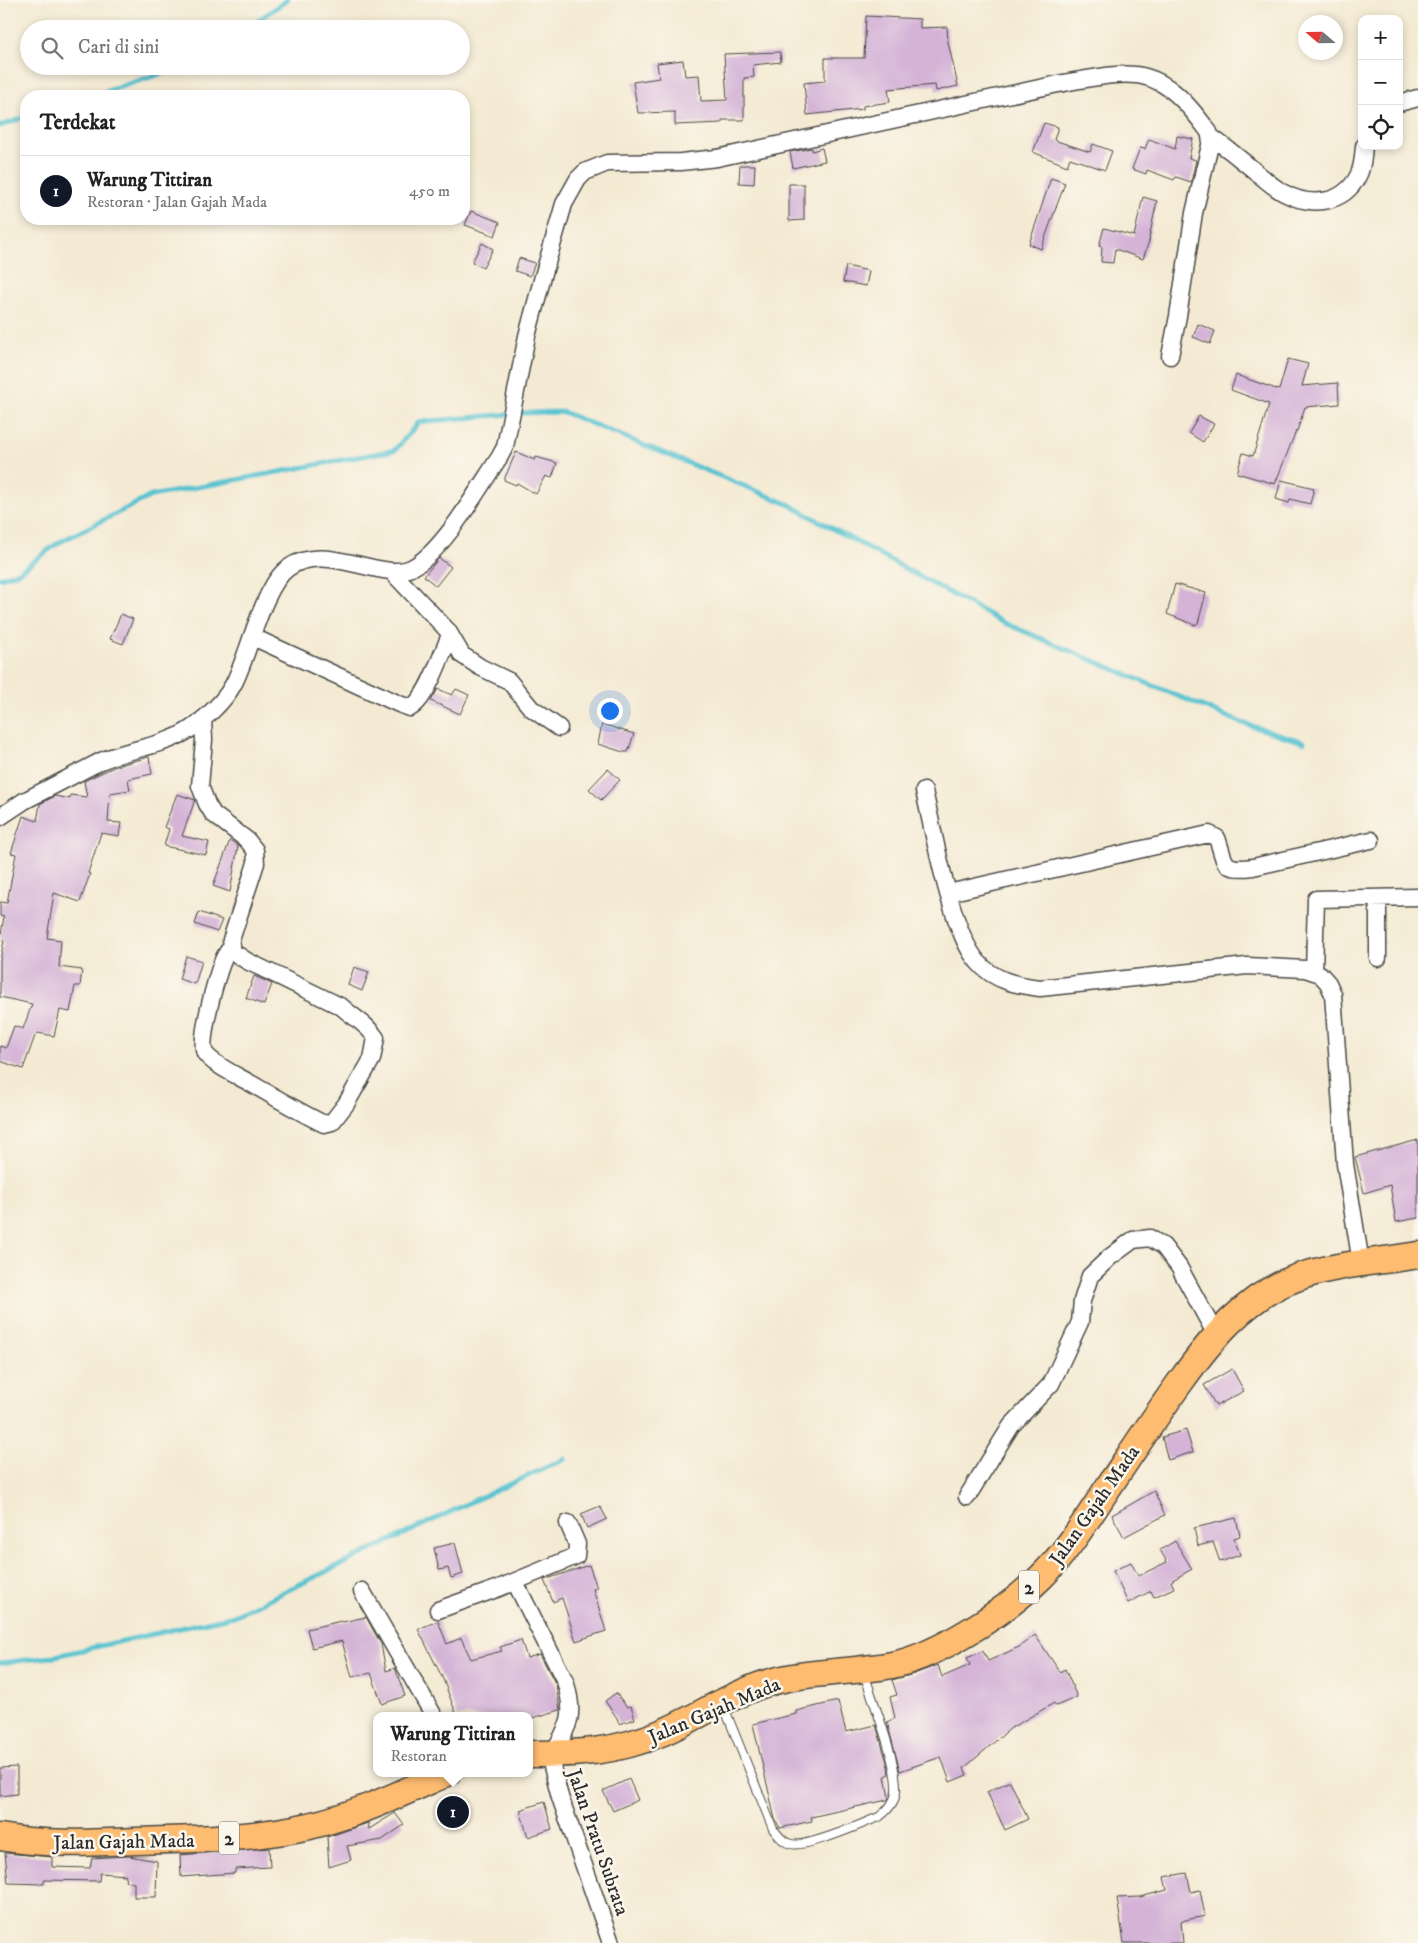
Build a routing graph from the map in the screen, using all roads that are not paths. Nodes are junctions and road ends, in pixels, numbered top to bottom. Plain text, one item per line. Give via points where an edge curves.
1 (1418, 98) edge
2 (1403, 102) edge
3 (1210, 136) junction
4 (1363, 150) edge
5 (1170, 356) dead end
6 (392, 572) junction
7 (450, 635) junction
8 (253, 637) junction
9 (203, 719) junction
10 (559, 728) dead end
11 (924, 791) dead end
12 (0, 817) edge
13 (1370, 840) dead end
14 (948, 893) junction
15 (1418, 897) edge
16 (1378, 898) junction
17 (231, 947) junction
18 (1378, 958) dead end
19 (1314, 972) junction
20 (1418, 1255) edge
21 (1362, 1263) junction
22 (1216, 1335) junction
23 (967, 1496) dead end
24 (568, 1523) dead end
25 (515, 1582) junction
26 (362, 1590) dead end
27 (438, 1610) dead end
28 (862, 1668) junction
29 (722, 1702) junction
30 (432, 1712) edge
31 (544, 1755) edge
32 (438, 1777) edge
33 (0, 1837) edge
34 (611, 1943) edge

1 - 2 street
3 - 4 street via 1274,186 1309,201 1333,200 1352,186
3 - 5 street
3 - 6 street via 1189,107 1162,82 1120,74 992,97 717,158 607,163 594,167 578,179 564,204 533,312 508,438 500,458 437,548 414,567 404,572
6 - 7 street
6 - 8 street via 329,559 293,564 277,579 268,595
7 - 8 street via 423,695 410,708
7 - 10 street via 462,655 512,683 531,708
8 - 9 street via 233,686
9 - 12 street via 163,743 101,761
9 - 17 street via 200,786 206,804 255,850 256,863
11 - 14 street
13 - 14 street via 1238,868 1222,859 1217,838 1209,834
14 - 19 street via 965,944 991,974 1013,984 1040,988 1246,966
15 - 16 street
16 - 18 street
16 - 19 street via 1316,899
17 - 17 street via 243,959 342,1007 369,1027 376,1038 372,1059 332,1122 324,1124 286,1105 219,1065 205,1053 204,1034 213,993 222,962
19 - 21 street via 1328,982 1333,994 1345,1164
20 - 21 highway, Jalan Gajah Mada / 2
21 - 22 highway, Jalan Gajah Mada / 2 via 1296,1278 1245,1308
22 - 23 street via 1179,1267 1163,1246 1150,1238 1133,1240 1090,1276 1082,1301 1080,1322 1052,1384 1012,1426
22 - 28 highway, Jalan Gajah Mada / 2 via 1153,1420 1063,1552 1040,1578 982,1623 929,1653 890,1666
24 - 25 street via 577,1544 576,1556
25 - 27 street
25 - 31 street via 570,1695 572,1707 567,1729
26 - 30 street
28 - 29 highway, Jalan Gajah Mada / 2 via 770,1682
28 - 29 lane via 894,1770 894,1799 879,1817 805,1844 790,1843 773,1829
29 - 31 highway, Jalan Gajah Mada / 2 via 664,1732 628,1746
31 - 34 street, Jalan Pratu Subrata
32 - 33 highway, Jalan Gajah Mada / 2 via 349,1814 267,1834 207,1840 92,1843

